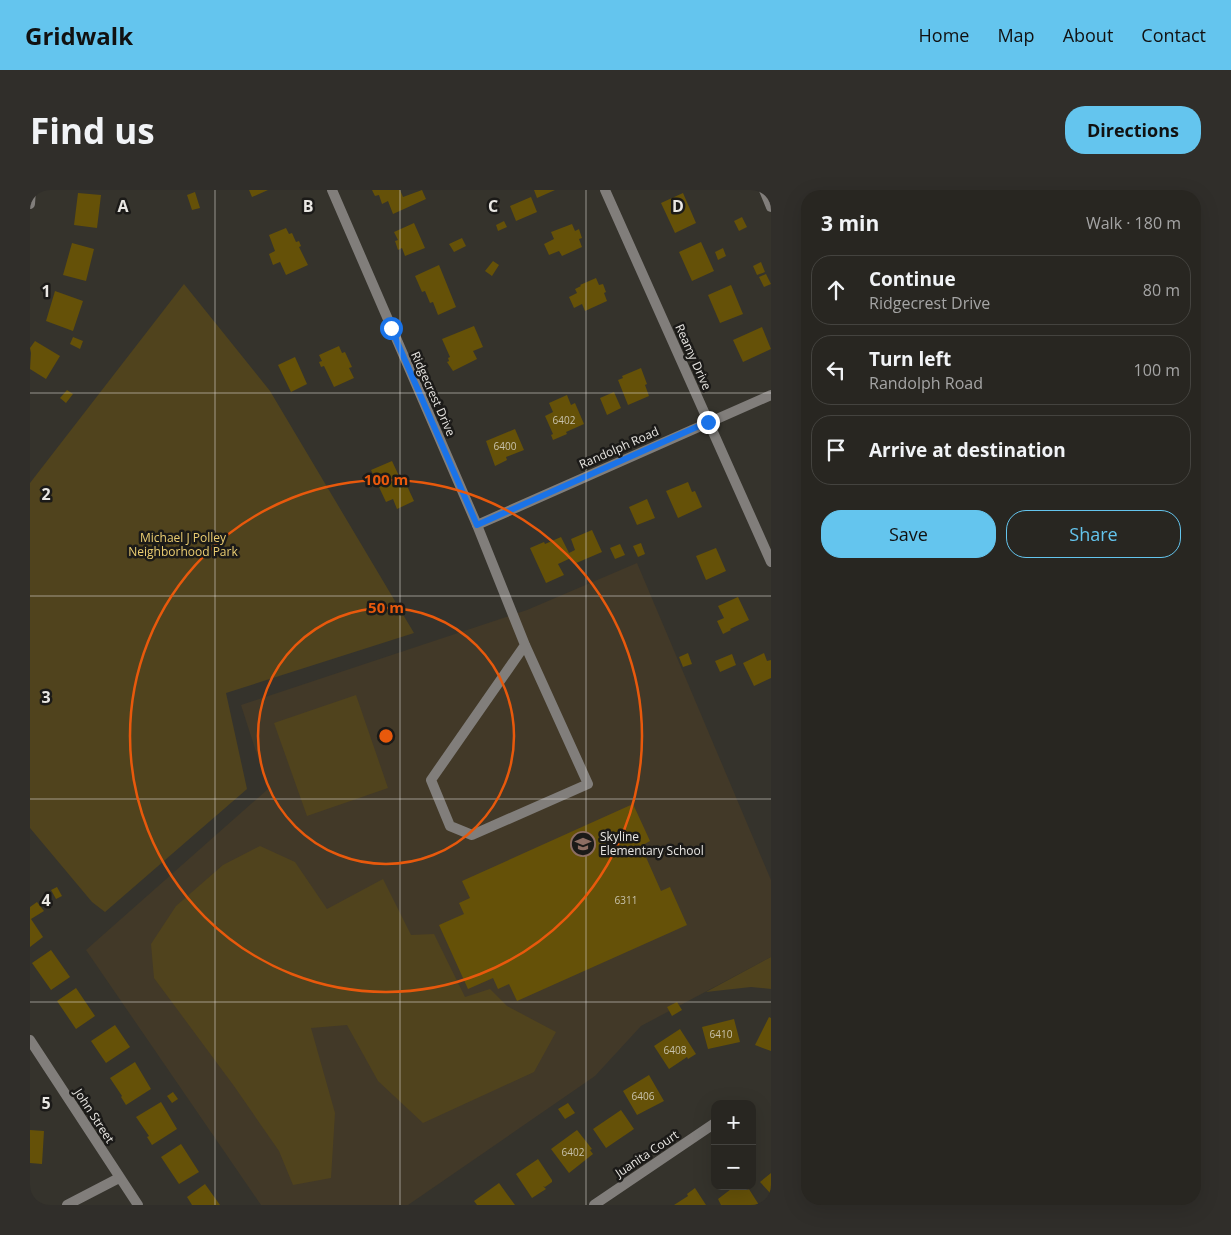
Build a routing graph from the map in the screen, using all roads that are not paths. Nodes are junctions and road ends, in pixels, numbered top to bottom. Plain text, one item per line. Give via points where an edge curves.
1 (32, 190) edge
2 (332, 190) edge
3 (605, 190) edge
4 (764, 190) edge
5 (30, 204) edge
6 (771, 207) edge
7 (771, 395) edge
8 (708, 422) junction
9 (477, 525) junction
10 (771, 562) edge
11 (525, 645) junction
12 (30, 1040) edge
13 (711, 1126) edge
14 (119, 1178) junction
15 (67, 1205) edge
16 (138, 1205) edge
17 (594, 1205) edge

1 - 5 street
2 - 9 street, Ridgecrest Drive
3 - 8 street, Reamy Drive
4 - 6 street
7 - 8 street, Randolph Road
8 - 9 street, Randolph Road
8 - 10 street, Reamy Drive
9 - 11 street, Ridgecrest Drive
11 - 11 street, Ridgecrest Drive via 588,784 472,835 450,826 431,780
12 - 14 street, John Street
13 - 17 street, Juanita Court
14 - 15 street
14 - 16 street, John Street

